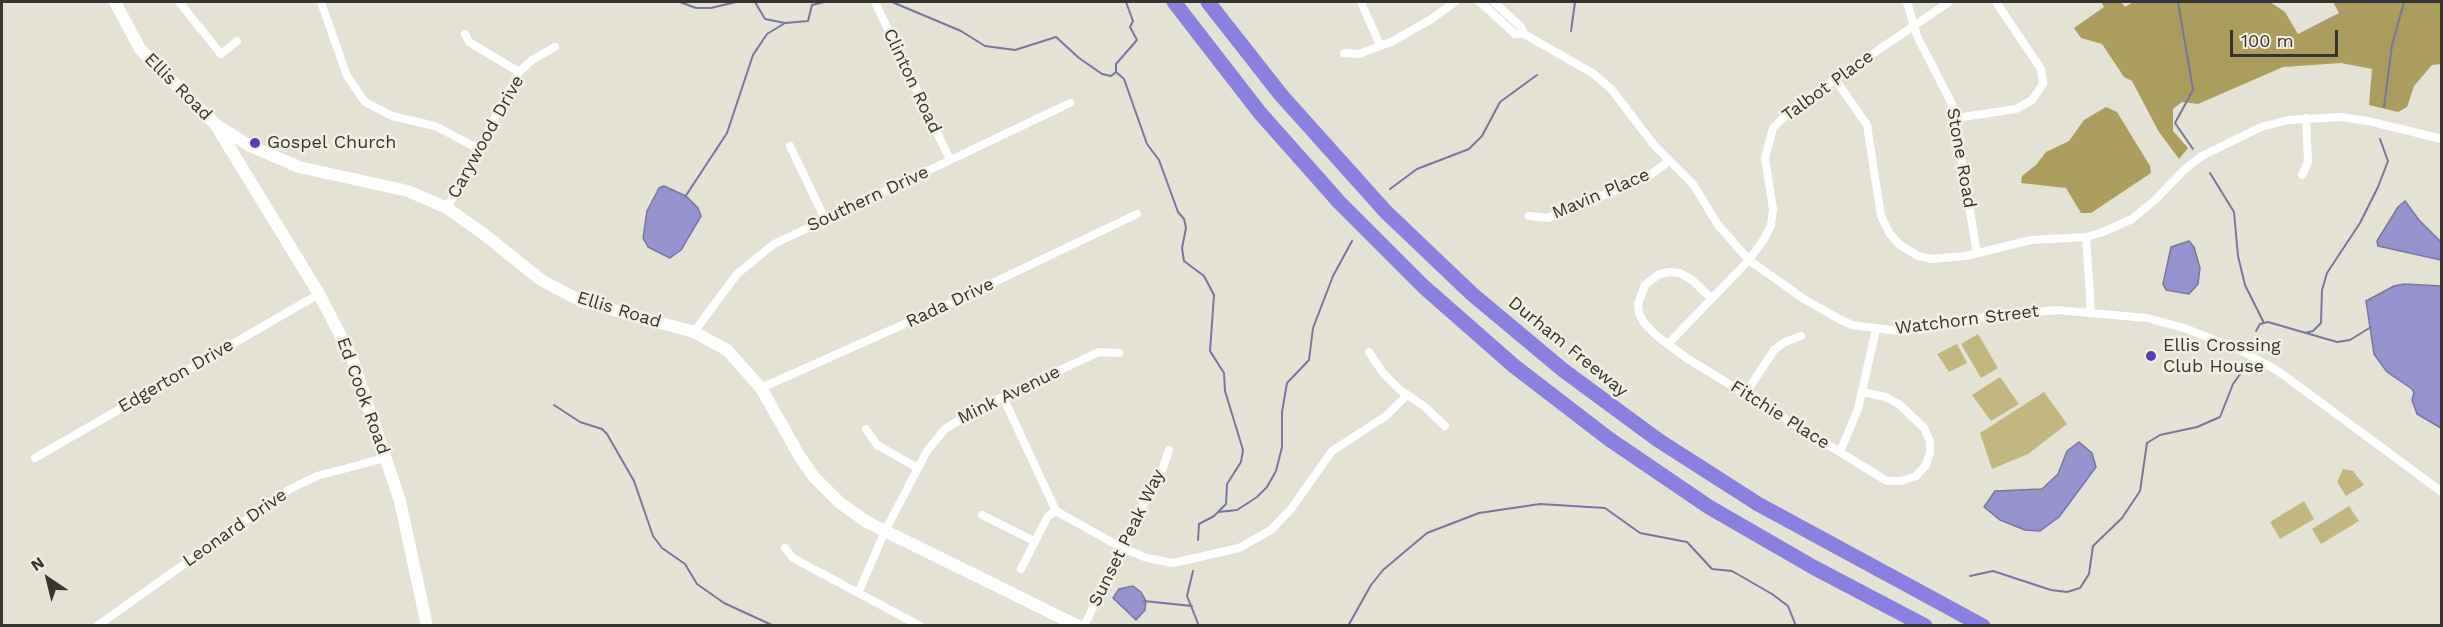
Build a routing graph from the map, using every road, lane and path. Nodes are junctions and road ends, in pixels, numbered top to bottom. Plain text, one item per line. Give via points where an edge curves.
1 (115, 2) edge
2 (179, 2) edge
3 (321, 2) edge
4 (875, 2) edge
5 (1174, 2) edge
6 (1208, 2) edge
7 (1361, 2) edge
8 (1455, 2) edge
9 (1480, 2) edge
10 (1494, 2) edge
11 (1907, 2) edge
12 (1949, 2) edge
13 (1996, 2) edge
14 (1913, 25) junction
15 (465, 34) dead end
16 (1524, 34) junction
17 (237, 40) dead end
18 (1380, 45) junction
19 (555, 47) dead end
20 (1344, 53) dead end
21 (519, 72) junction
22 (1835, 80) junction
23 (1070, 103) dead end
24 (1956, 118) junction
25 (2306, 118) junction
26 (215, 124) junction
27 (2442, 140) edge
28 (790, 146) dead end
29 (479, 149) junction
30 (950, 160) junction
31 (1670, 161) junction
32 (2302, 175) dead end
33 (447, 208) junction
34 (1137, 214) dead end
35 (1529, 216) dead end
36 (825, 219) junction
37 (2086, 237) junction
38 (1977, 253) junction
39 (1749, 260) junction
40 (319, 294) junction
41 (1711, 298) junction
42 (2091, 312) junction
43 (1876, 329) junction
44 (694, 332) junction
45 (1801, 336) dead end
46 (1668, 345) junction
47 (1369, 352) dead end
48 (1119, 353) dead end
49 (761, 388) junction
50 (1862, 392) junction
51 (1746, 393) junction
52 (1406, 396) junction
53 (1003, 397) junction
54 (1445, 426) dead end
55 (866, 429) dead end
56 (1169, 450) dead end
57 (1840, 452) junction
58 (34, 458) dead end
59 (385, 458) junction
60 (918, 468) junction
61 (2442, 492) edge
62 (1056, 511) junction
63 (982, 515) dead end
64 (885, 531) junction
65 (1034, 541) junction
66 (785, 548) dead end
67 (1122, 548) junction
68 (1021, 569) dead end
69 (859, 591) junction
70 (97, 626) edge
71 (427, 626) edge
72 (920, 626) edge
73 (1078, 626) edge
74 (1084, 626) edge
75 (1925, 626) edge
76 (1983, 626) edge

1 - 26 main road, Ellis Road via 140,50
2 - 17 street via 222,54
3 - 29 street via 347,76 365,102 392,116 435,126
4 - 30 street, Clinton Road
5 - 75 highway via 1234,82 1312,173 1424,287 1514,366 1609,439 1709,507
6 - 76 highway, Durham Freeway via 1281,95 1386,212 1472,294 1563,370 1658,440 1758,504
7 - 18 street
8 - 18 street via 1405,35
9 - 16 street, Watchorn Street via 1515,34
10 - 16 street, Watchorn Street
11 - 14 street, Stone Road
12 - 14 street, Talbot Place
13 - 24 street via 2036,60 2043,84 2032,100 2016,109
14 - 22 street, Talbot Place
14 - 24 street, Stone Road via 1947,90
15 - 21 street via 469,42
16 - 31 street, Watchorn Street via 1594,74 1612,90
18 - 20 street via 1359,54
19 - 21 street, Carywood Drive
21 - 29 street, Carywood Drive
22 - 38 street via 1867,125 1881,216 1890,234 1918,256 1932,259
22 - 39 street, Talbot Place via 1793,108 1773,128 1765,158 1772,197 1771,225
23 - 30 street, Southern Drive
24 - 38 street, Stone Road
25 - 27 street via 2368,121
25 - 32 street via 2308,162
25 - 37 street via 2261,127 2230,141 2186,168 2132,219
26 - 33 main road, Ellis Road via 250,146 299,167 408,191
26 - 40 main road, Ed Cook Road
28 - 36 street
29 - 33 street, Carywood Drive
30 - 36 street, Southern Drive
31 - 35 street, Mavin Place via 1646,178 1548,218
31 - 39 street, Watchorn Street via 1693,184 1718,225
33 - 44 main road, Ellis Road via 541,280 581,302
34 - 49 street, Rada Drive
36 - 44 street, Southern Drive via 774,244 745,266
37 - 38 street via 2031,240
37 - 42 street
39 - 41 street, Talbot Place
39 - 43 street, Watchorn Street via 1839,319
40 - 58 street, Edgerton Drive
40 - 59 main road, Ed Cook Road via 352,358
41 - 46 street, Talbot Place
41 - 46 street, Fitchie Place via 1680,273 1659,274 1645,285 1639,313 1644,323
42 - 43 street, Watchorn Street via 2026,311 1925,329
42 - 61 street, Watchorn Street via 2147,318 2240,350 2278,371
43 - 50 street
44 - 49 main road, Ellis Road via 727,350
45 - 51 street via 1774,350
46 - 51 street, Fitchie Place
47 - 52 street
48 - 53 street, Mink Avenue via 1099,352
49 - 64 main road, Ellis Road via 814,477 840,503
50 - 57 street
50 - 57 street, Fitchie Place via 1886,397 1900,405 1924,428 1930,441 1926,465 1916,476 1887,481
51 - 57 street, Fitchie Place
52 - 54 street via 1418,401
52 - 67 street via 1386,417 1332,451 1281,521 1257,540 1173,563
53 - 60 street, Mink Avenue via 945,429
53 - 62 street
55 - 60 street via 877,445
56 - 67 street, Sunset Peak Way
59 - 70 street, Leonard Drive via 317,476 290,489
59 - 71 main road, Ed Cook Road via 408,531
60 - 64 street, Mink Avenue
62 - 65 street via 1048,516
62 - 67 street
63 - 65 street
64 - 69 street, Mink Avenue
64 - 73 main road, Ellis Road
65 - 68 street
66 - 69 street via 793,558
67 - 74 street, Sunset Peak Way
69 - 72 street

